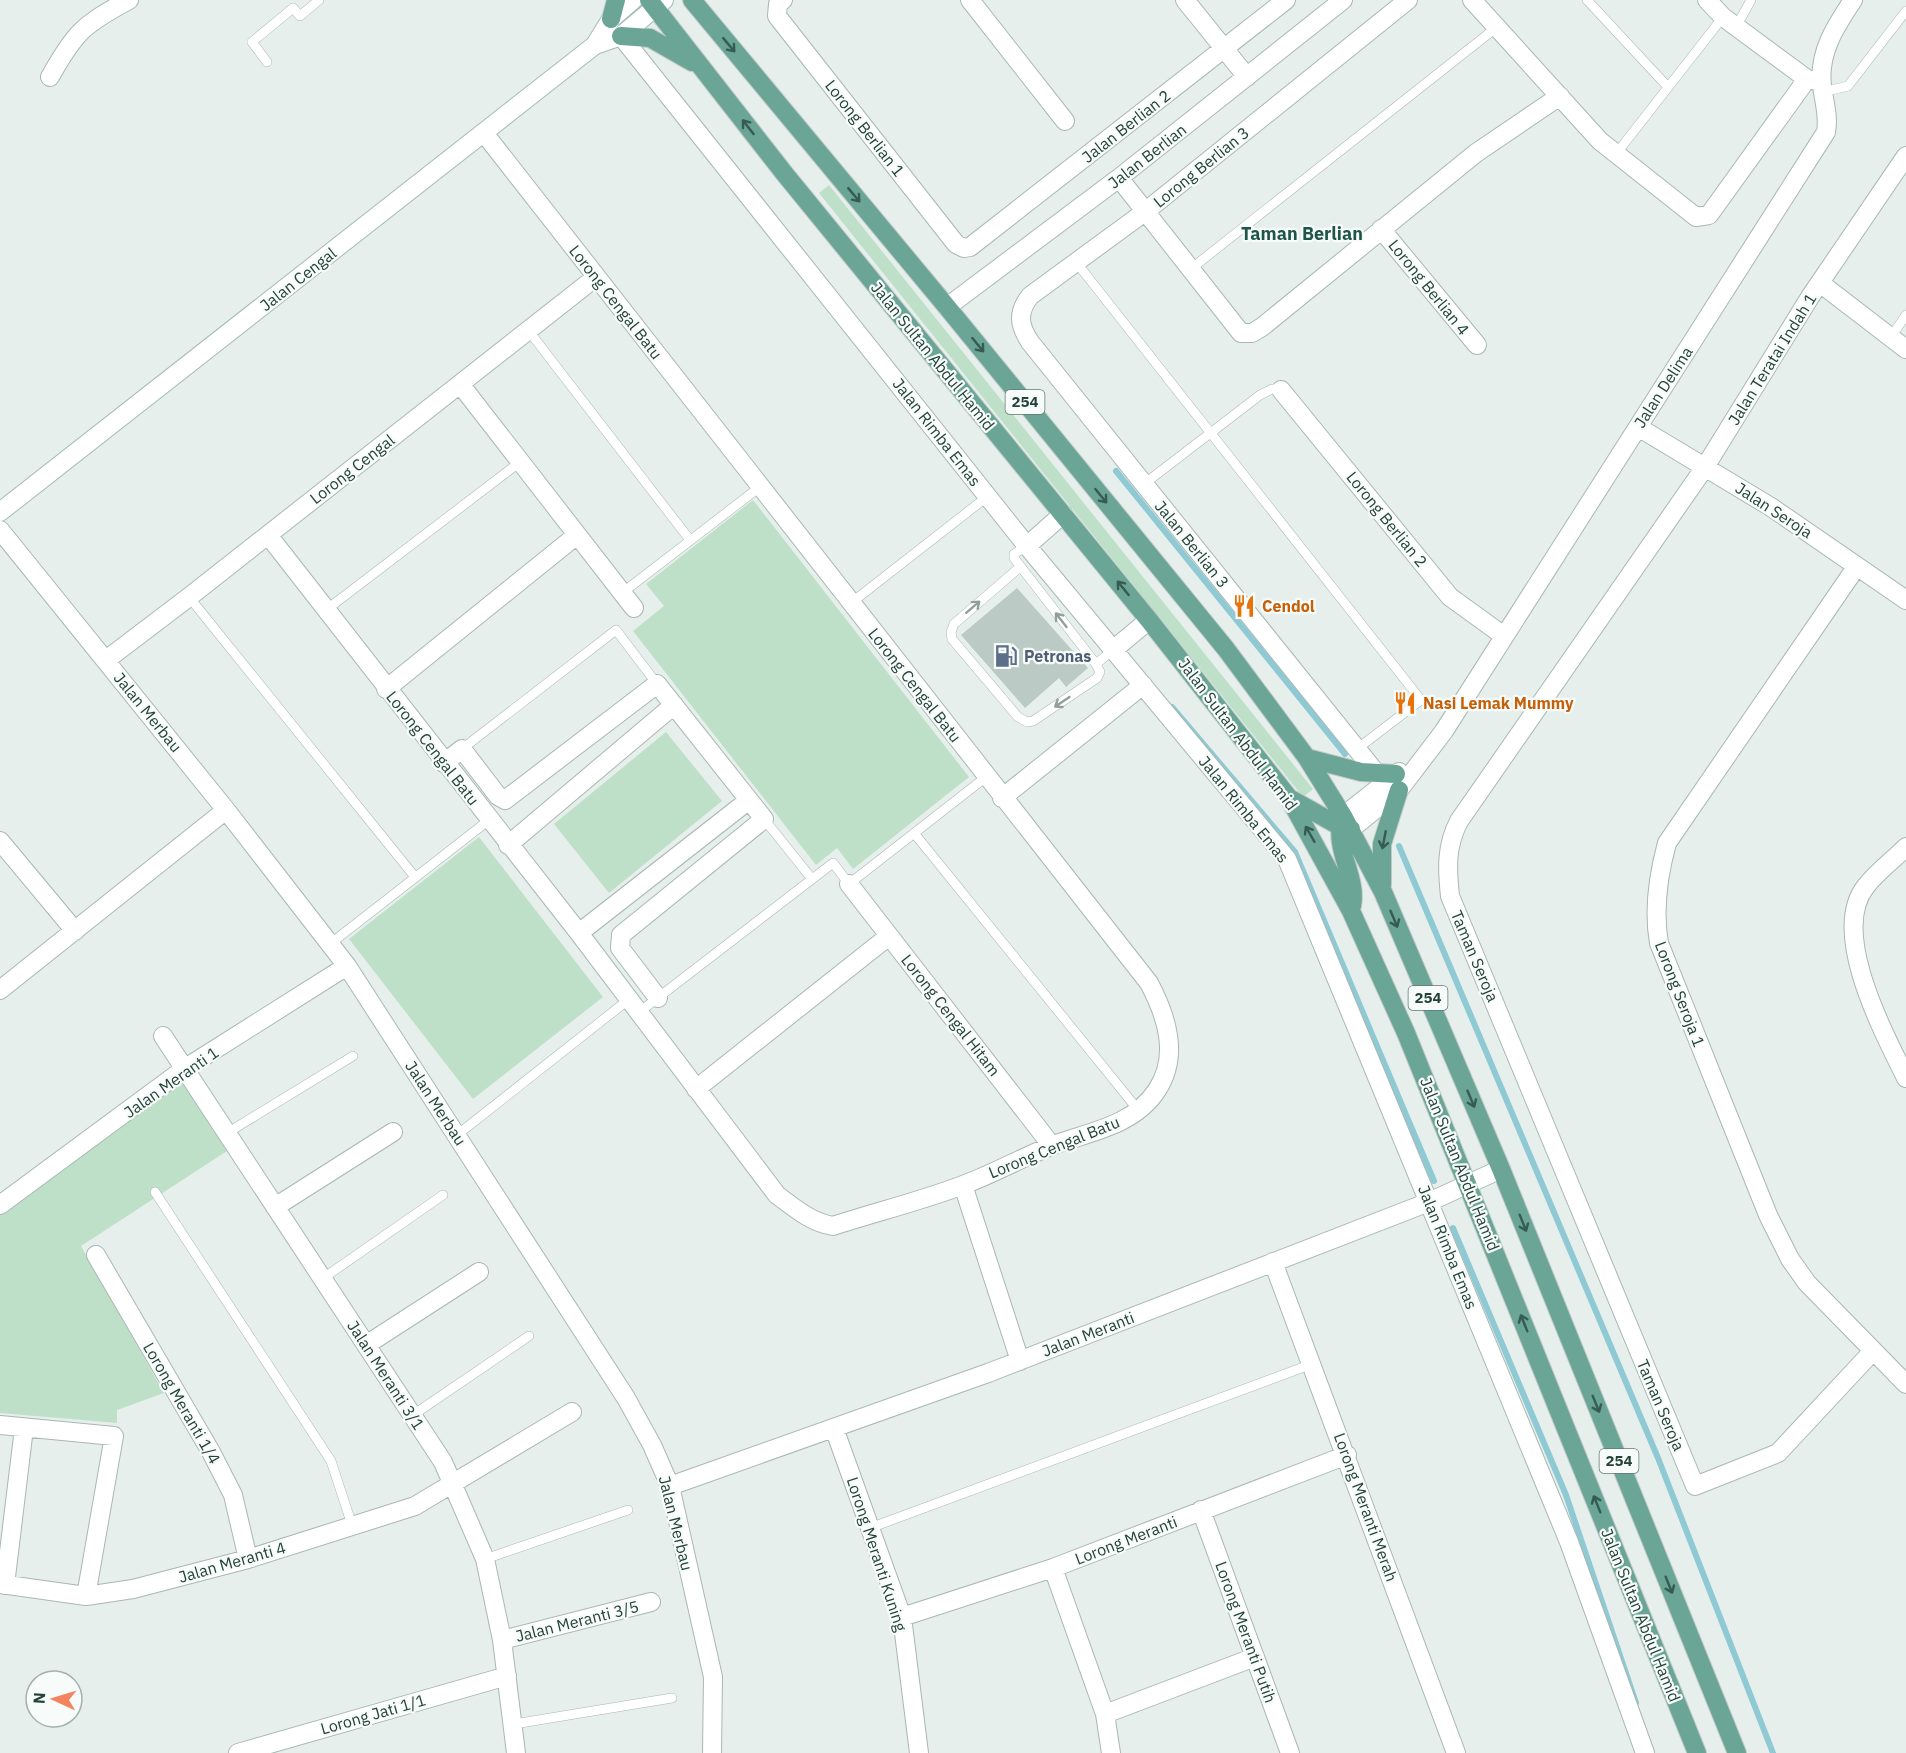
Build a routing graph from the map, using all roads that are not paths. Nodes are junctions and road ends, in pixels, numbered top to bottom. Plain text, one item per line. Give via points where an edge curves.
1 (129, 0) edge
2 (319, 0) edge
3 (616, 0) edge
4 (633, 0) edge
5 (692, 0) edge
6 (970, 0) edge
7 (1185, 0) edge
8 (1286, 0) edge
9 (1343, 0) edge
10 (1408, 0) edge
11 (1472, 0) edge
12 (1587, 0) edge
13 (1707, 0) edge
14 (1751, 0) edge
15 (1853, 0) edge
16 (656, 2) edge
17 (780, 2) edge
18 (1906, 11) edge
19 (611, 19) junction
20 (1729, 22) junction
21 (1497, 27) junction
22 (621, 36) junction
23 (595, 45) junction
24 (1225, 49) junction
25 (267, 62) dead end
26 (701, 67) junction
27 (50, 77) dead end
28 (1247, 77) junction
29 (1817, 84) junction
30 (1668, 87) junction
31 (1560, 96) junction
32 (1065, 121) dead end
33 (484, 133) junction
34 (1616, 154) junction
35 (1906, 156) edge
36 (1119, 178) junction
37 (1146, 211) junction
38 (1380, 229) junction
39 (964, 248) joint
40 (1076, 262) junction
41 (1192, 268) junction
42 (596, 277) junction
43 (1820, 283) junction
44 (947, 306) junction
45 (1906, 315) edge
46 (528, 330) junction
47 (1891, 337) junction
48 (1030, 342) joint
49 (1477, 345) dead end
50 (1906, 349) edge
51 (460, 384) junction
52 (1281, 390) joint
53 (1638, 426) junction
54 (1209, 432) junction
55 (520, 462) junction
56 (1705, 467) junction
57 (1144, 484) junction
58 (761, 486) junction
59 (988, 496) junction
60 (0, 512) edge
61 (1063, 514) junction
62 (0, 530) edge
63 (268, 535) junction
64 (577, 535) junction
65 (690, 540) junction
66 (1028, 546) junction
67 (1857, 566) junction
68 (1020, 567) junction
69 (622, 593) junction
70 (189, 597) junction
71 (1906, 600) edge
72 (851, 603) junction
73 (634, 608) dead end
74 (326, 610) junction
75 (1149, 620) junction
76 (1504, 636) junction
77 (1113, 650) junction
78 (106, 660) junction
79 (1095, 664) junction
80 (657, 684) junction
81 (1143, 685) junction
82 (386, 688) junction
83 (674, 705) junction
84 (462, 749) junction
85 (1357, 749) junction
86 (1307, 758) junction
87 (444, 763) junction
88 (986, 777) junction
89 (1391, 779) junction
90 (1002, 798) junction
91 (1289, 798) junction
92 (749, 800) junction
93 (226, 810) junction
94 (764, 819) junction
95 (489, 820) junction
96 (1345, 824) junction
97 (914, 833) junction
98 (0, 841) edge
99 (508, 845) junction
100 (1906, 847) edge
101 (415, 878) junction
102 (812, 879) junction
103 (849, 885) junction
104 (1383, 892) junction
105 (1351, 911) junction
106 (75, 931) junction
107 (579, 933) junction
108 (889, 936) junction
109 (330, 944) junction
110 (347, 966) junction
111 (0, 990) edge
112 (658, 998) junction
113 (633, 1006) junction
114 (162, 1036) dead end
115 (353, 1056) dead end
116 (184, 1070) junction
117 (1906, 1078) edge
118 (696, 1089) junction
119 (1139, 1111) junction
120 (393, 1132) dead end
121 (227, 1133) junction
122 (457, 1135) junction
123 (1052, 1146) junction
124 (1501, 1169) junction
125 (1469, 1184) junction
126 (963, 1185) junction
127 (155, 1192) dead end
128 (443, 1195) dead end
129 (1429, 1202) junction
130 (0, 1205) edge
131 (275, 1207) junction
132 (96, 1255) dead end
133 (1273, 1262) junction
134 (479, 1272) dead end
135 (322, 1279) junction
136 (529, 1336) dead end
137 (366, 1345) junction
138 (1873, 1351) junction
139 (1020, 1360) junction
140 (1312, 1364) junction
141 (1906, 1384) edge
142 (572, 1412) dead end
143 (412, 1415) junction
144 (0, 1425) edge
145 (24, 1428) junction
146 (834, 1428) junction
147 (1347, 1455) junction
148 (454, 1482) junction
149 (669, 1486) junction
150 (628, 1510) dead end
151 (1201, 1510) junction
152 (352, 1525) junction
153 (870, 1528) junction
154 (248, 1559) junction
155 (485, 1559) junction
156 (1053, 1568) junction
157 (2, 1585) edge
158 (86, 1596) junction
159 (651, 1602) dead end
160 (902, 1617) junction
161 (502, 1640) junction
162 (1255, 1657) junction
163 (507, 1676) junction
164 (672, 1698) dead end
165 (1105, 1714) junction
166 (514, 1724) junction
167 (238, 1753) edge
168 (516, 1753) edge
169 (712, 1753) edge
170 (920, 1753) edge
171 (1111, 1753) edge
172 (1290, 1753) edge
173 (1456, 1753) edge
174 (1645, 1753) edge
175 (1697, 1753) edge
176 (1737, 1753) edge

1 - 27 street via 93,19 68,43
2 - 25 lane via 300,16 293,8 252,42
3 - 19 main road
4 - 19 street, Jalan Cengal
5 -> 44 main road, Jalan Sultan Abdul Hamid / 254
6 - 32 street
7 - 24 street
8 - 24 street, Jalan Berlian 2
9 - 28 street, Jalan Berlian
10 - 37 street, Lorong Berlian 3
11 - 21 street
12 - 30 lane
13 - 20 street
14 - 20 lane
15 - 29 street, Jalan Delima via 1833,31
16 - 22 street, Jalan Cengal
16 - 26 main road, Jalan Sultan Abdul Hamid / 254
17 - 39 street, Lorong Berlian 1 via 777,15 956,244
18 - 29 lane via 1848,86
19 - 23 street, Jalan Cengal
20 - 29 street
20 - 30 lane
21 - 31 street
21 - 41 lane
22 - 23 street, Jalan Cengal
22 - 26 main road via 650,38
22 - 59 street, Jalan Rimba Emas
23 - 33 street, Jalan Cengal
24 - 28 street
24 - 39 street, Jalan Berlian 2
61 -> 26 main road, Jalan Sultan Abdul Hamid / 254
28 - 36 street, Jalan Berlian
29 - 34 street via 1709,215 1696,217
29 - 53 street, Jalan Delima via 1828,119 1826,132
30 - 34 lane
31 - 34 street
31 - 38 street via 1476,153
33 - 42 street, Lorong Cengal Batu
33 - 60 street, Jalan Cengal
35 - 43 street
36 - 37 street
36 - 44 street, Jalan Berlian
37 - 40 street, Lorong Berlian 3
37 - 41 street
38 - 41 street via 1251,333 1241,333
38 - 49 street, Lorong Berlian 4
40 - 48 street, Lorong Berlian 3 via 1022,306 1019,319
40 - 54 lane
42 - 46 street, Lorong Cengal
42 - 58 street, Lorong Cengal Batu
43 - 47 street, Jalan Teratai Indah 1
43 - 56 street, Jalan Teratai Indah 1
44 -> 86 main road, Jalan Sultan Abdul Hamid / 254 via 1226,649
45 - 47 lane
46 - 51 street, Lorong Cengal
46 - 65 lane
47 - 50 street, Jalan Teratai Indah 1
48 - 57 street, Jalan Berlian 3
51 - 55 street
51 - 63 street, Lorong Cengal
52 - 54 lane via 1272,389 1260,395
52 - 76 street, Lorong Berlian 2 via 1450,597
53 - 56 street, Jalan Seroja
53 - 76 street, Jalan Delima
54 - 57 lane
54 - 85 lane via 1421,700
55 - 64 street
55 - 74 lane
56 - 67 street, Jalan Seroja via 1772,507
56 - 138 street, Taman Seroja via 1459,820 1449,840 1450,896 1695,1486 1778,1453
57 - 85 street, Jalan Berlian 3
58 - 65 lane
58 - 72 street, Lorong Cengal Batu
59 - 66 street, Jalan Rimba Emas
59 - 72 lane
61 - 66 street
75 -> 61 main road, Jalan Sultan Abdul Hamid / 254
62 - 78 street, Jalan Merbau
63 - 70 street, Lorong Cengal
63 - 74 street, Lorong Cengal Batu
64 - 69 street
64 - 82 street
65 - 69 lane
66 - 68 lane via 1013,556
66 - 77 street, Jalan Rimba Emas
67 - 71 street, Jalan Seroja
67 - 138 street, Lorong Seroja 1 via 1667,843 1655,923 1659,943 1768,1215 1790,1259 1807,1283
79 -> 68 lane
79 -> 68 lane via 1100,672 1097,678 1027,722 1018,717 952,639 954,624
69 - 73 street
70 - 78 street, Lorong Cengal
70 - 101 lane
72 - 88 street, Lorong Cengal Batu
74 - 82 street, Lorong Cengal Batu
75 - 77 street
75 - 91 main road, Jalan Sultan Abdul Hamid / 254
76 - 89 street, Jalan Delima via 1444,732 1421,758
77 - 79 lane
77 - 81 street, Jalan Rimba Emas
78 - 93 street, Jalan Merbau
80 - 83 street
80 - 84 street via 506,800 498,796
80 - 84 lane via 616,630
81 - 90 street
81 - 129 street, Jalan Rimba Emas via 1287,859
82 - 87 street, Lorong Cengal Batu
83 - 92 street
83 - 99 street
84 - 87 street
85 - 89 street, Jalan Berlian 3
86 - 89 main road
86 - 96 main road, Jalan Sultan Abdul Hamid / 254
87 - 95 street, Lorong Cengal Batu
88 - 90 street, Lorong Cengal Batu
88 - 97 lane
89 - 96 street, Jalan Delima
89 -> 104 main road via 1382,844
90 - 119 street, Lorong Cengal Batu via 1149,982 1163,1011 1170,1040 1166,1068 1158,1090
91 - 96 main road
105 -> 91 main road, Jalan Sultan Abdul Hamid / 254
92 - 94 street
92 - 107 street
93 - 106 street
93 - 109 street, Jalan Merbau
94 - 102 lane
94 - 112 street via 621,935 620,948
95 - 99 street, Lorong Cengal Batu
95 - 101 lane
96 - 104 main road, Jalan Sultan Abdul Hamid / 254
96 - 105 main road via 1342,859 1354,892
97 - 103 lane
97 - 119 lane
98 - 106 street
99 - 107 street, Lorong Cengal Batu
100 - 117 street via 1865,887 1853,937 1857,965
101 - 109 lane
102 - 103 lane via 833,863
102 - 112 lane
103 - 108 street, Lorong Cengal Hitam
104 -> 124 main road, Jalan Sultan Abdul Hamid / 254
105 - 125 main road, Jalan Sultan Abdul Hamid / 254
106 - 111 street
107 - 113 street, Lorong Cengal Batu
108 - 118 street
108 - 123 street, Lorong Cengal Hitam
109 - 110 street, Jalan Merbau
110 - 116 street, Jalan Meranti 1
110 - 122 street, Jalan Merbau
112 - 113 lane
113 - 118 street, Lorong Cengal Batu
113 - 122 lane
114 - 116 street, Jalan Meranti 3/1
115 - 121 lane
116 - 121 street, Jalan Meranti 3/1
116 - 130 street, Jalan Meranti 1
118 - 126 street, Lorong Cengal Batu via 777,1195 818,1223 833,1226
119 - 123 street, Lorong Cengal Batu via 1108,1128
120 - 131 street
121 - 131 street, Jalan Meranti 3/1
122 - 149 street, Jalan Merbau via 627,1398
123 - 126 street, Lorong Cengal Batu
124 - 125 street, Jalan Meranti
124 -> 176 main road, Jalan Sultan Abdul Hamid / 254
125 - 129 street, Jalan Meranti
175 -> 125 main road, Jalan Sultan Abdul Hamid / 254
126 - 139 street
127 - 152 lane via 331,1461
128 - 135 lane
129 - 133 street, Jalan Meranti
129 - 174 street, Jalan Rimba Emas via 1569,1542
131 - 135 street, Jalan Meranti 3/1
132 - 154 street, Lorong Meranti 1/4 via 225,1478 233,1495
133 - 139 street, Jalan Meranti
133 - 140 street, Lorong Meranti Merah
134 - 137 street
135 - 137 street, Jalan Meranti 3/1
136 - 143 lane
137 - 143 street, Jalan Meranti 3/1
138 - 141 street, Lorong Seroja 1
139 - 146 street, Jalan Meranti
140 - 147 street, Lorong Meranti Merah
140 - 153 lane
142 - 148 street, Jalan Meranti 4
143 - 148 street, Jalan Meranti 3/1
144 - 145 street
145 - 157 street
145 - 158 street via 114,1436
146 - 149 street, Jalan Meranti
146 - 153 street, Lorong Meranti Kuning
147 - 151 street, Lorong Meranti
147 - 173 street, Lorong Meranti Merah
148 - 152 street, Jalan Meranti 4 via 415,1506
148 - 155 street, Jalan Meranti 3/1
149 - 169 street, Jalan Merbau via 713,1677
150 - 155 lane
151 - 156 street, Lorong Meranti
151 - 162 street, Lorong Meranti Putih
152 - 154 street, Jalan Meranti 4
153 - 160 street, Lorong Meranti Kuning
154 - 158 street, Jalan Meranti 4 via 134,1589
155 - 161 street, Jalan Meranti 3/1
156 - 160 street, Lorong Meranti
156 - 165 street
157 - 158 street, Jalan Meranti 4
159 - 161 street, Jalan Meranti 3/5
160 - 170 street, Lorong Meranti Kuning
161 - 163 street, Jalan Meranti 3/1
162 - 165 street
162 - 172 street, Lorong Meranti Putih
163 - 166 street, Jalan Meranti 3/1
163 - 167 street, Lorong Jati 1/1
164 - 166 lane
165 - 171 street
166 - 168 street, Jalan Meranti 3/1

